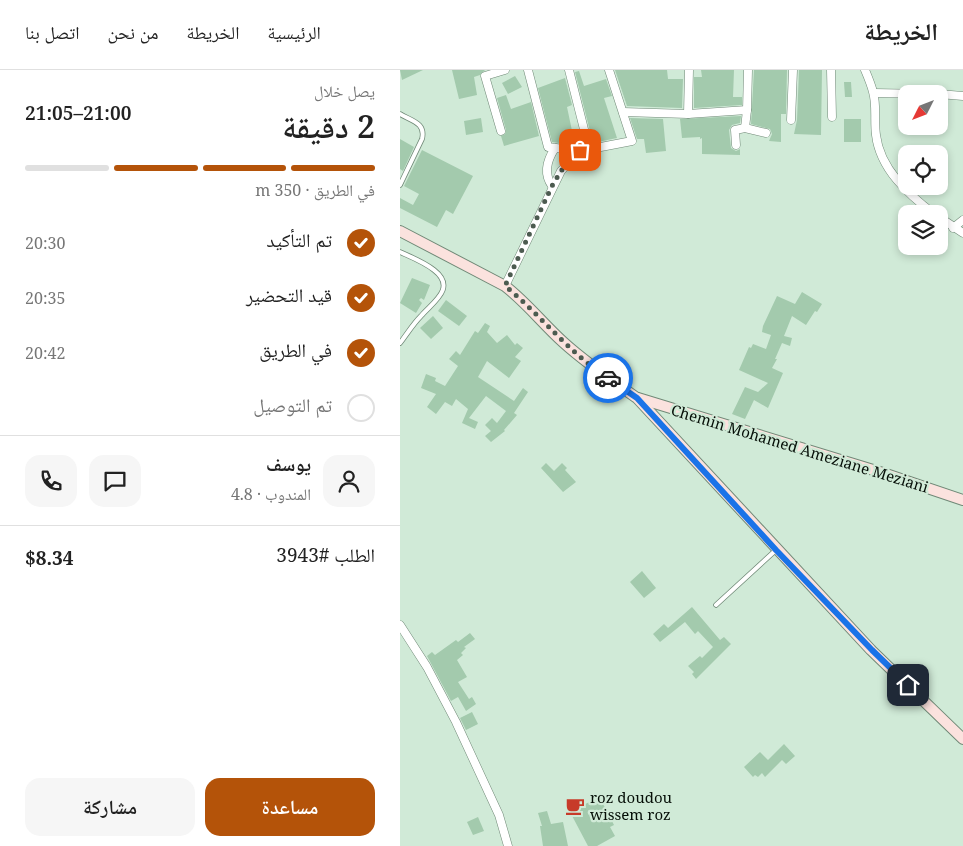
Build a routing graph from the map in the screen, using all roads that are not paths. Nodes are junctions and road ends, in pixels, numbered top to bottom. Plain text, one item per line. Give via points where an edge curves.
1 (504, 70) edge
2 (528, 70) edge
3 (569, 70) edge
4 (609, 70) edge
5 (689, 70) edge
6 (748, 70) edge
7 (793, 70) edge
8 (831, 70) edge
9 (865, 70) edge
10 (874, 93) junction
11 (898, 93) edge
12 (948, 95) edge
13 (963, 96) edge
14 (747, 110) junction
15 (623, 112) junction
16 (400, 114) edge
17 (688, 114) junction
18 (832, 117) dead end
19 (791, 120) dead end
20 (745, 128) junction
21 (501, 131) dead end
22 (766, 133) dead end
23 (736, 145) dead end
24 (555, 148) junction
25 (590, 149) junction
26 (580, 150) junction
27 (400, 185) edge
28 (552, 186) junction
29 (923, 205) edge
30 (963, 220) edge
31 (948, 224) edge
32 (953, 228) junction
33 (400, 231) edge
34 (963, 233) edge
35 (400, 252) edge
36 (505, 286) junction
37 (400, 343) edge
38 (637, 398) junction
39 (963, 500) edge
40 (776, 550) junction
41 (716, 605) dead end
42 (400, 625) edge
43 (963, 739) edge
44 (508, 846) edge

1 - 21 street via 485,76
2 - 24 street via 548,147
3 - 25 street
4 - 15 street
5 - 17 street
6 - 14 street
7 - 19 street
8 - 18 street
9 - 10 street
10 - 11 street
10 - 29 street via 876,136 881,156 889,171
12 - 13 street
14 - 17 street
14 - 20 street
15 - 17 street
15 - 25 street via 632,141
16 - 27 lane via 417,123 423,132
20 - 22 street
20 - 23 street via 735,130
24 - 26 street
24 - 28 street via 546,170
25 - 26 street
26 - 28 street
28 - 36 street
30 - 32 street
31 - 32 street
32 - 34 street
33 - 36 main road
35 - 37 lane via 435,270 443,286 441,296
36 - 38 main road via 596,370
38 - 39 main road, Chemin Mohamed Ameziane Meziani
38 - 40 main road
40 - 41 lane
40 - 43 main road
42 - 44 street via 456,722 499,815

